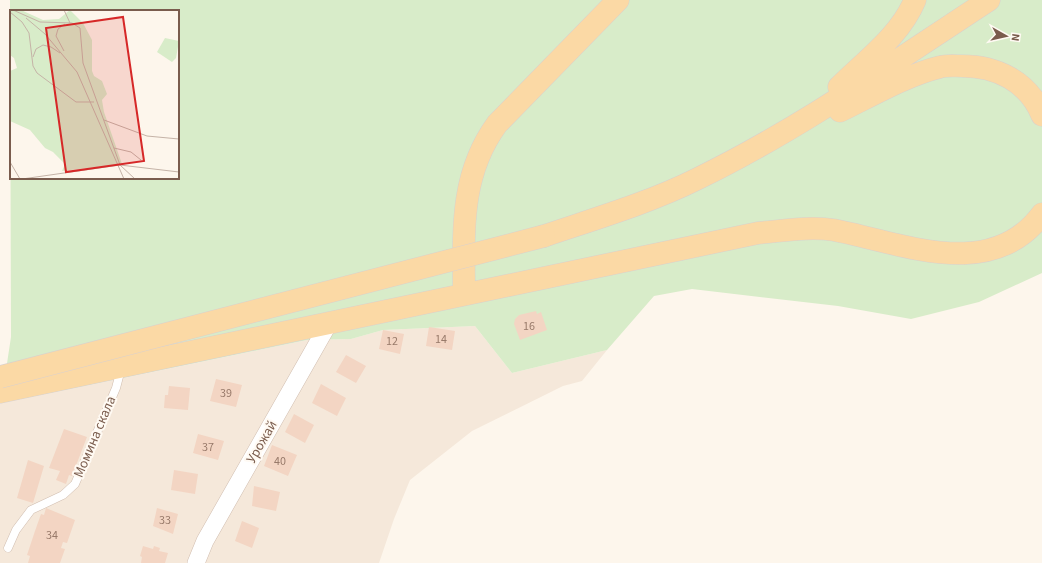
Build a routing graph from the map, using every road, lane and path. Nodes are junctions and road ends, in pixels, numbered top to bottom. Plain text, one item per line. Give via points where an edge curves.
1 (618, 0) edge
2 (915, 0) edge
3 (989, 0) edge
4 (1042, 115) edge
5 (799, 124) junction
6 (696, 180) junction
7 (1042, 214) edge
8 (464, 294) junction
9 (329, 322) junction
10 (121, 366) junction
11 (0, 377) edge
12 (0, 392) edge
13 (8, 548) dead end
14 (196, 563) edge

1 - 8 main road via 497,124 485,140 470,178 466,199
2 - 5 main road via 904,22 893,36
3 - 5 main road
4 - 6 main road via 1032,98 1008,76 978,66 941,66 914,76
5 - 6 main road
6 - 11 main road, bridge via 544,236
7 - 8 main road via 1023,233 1008,243 971,254 946,253 833,230 804,228 758,233
8 - 9 main road
9 - 10 main road
9 - 14 street, Урожай via 205,542
10 - 12 main road
10 - 13 lane, Момина скала via 116,388 75,484 63,495 31,510 16,530

